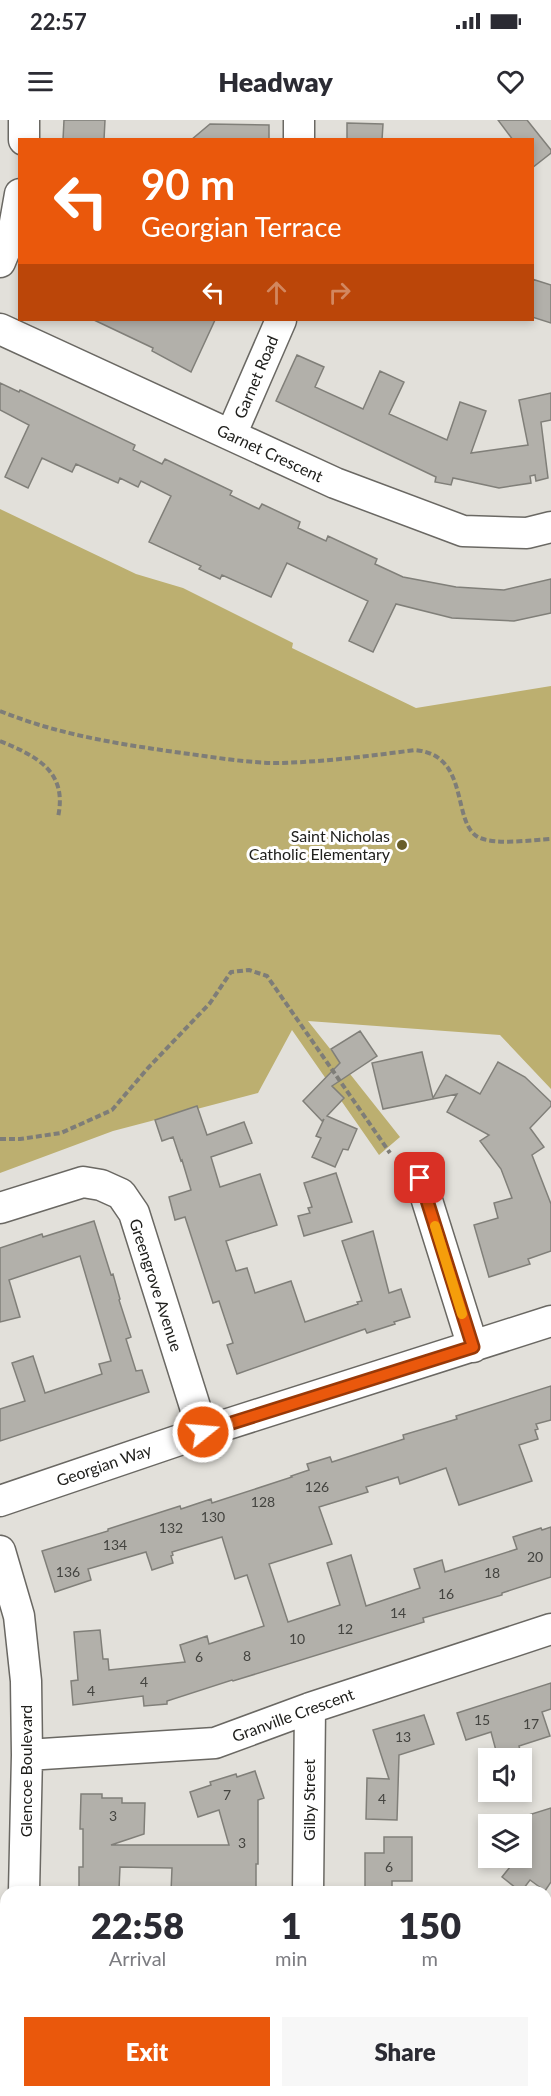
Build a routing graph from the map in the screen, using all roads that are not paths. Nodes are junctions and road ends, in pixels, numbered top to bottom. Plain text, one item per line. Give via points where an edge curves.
1 (24, 120) edge
2 (299, 120) edge
3 (24, 138) edge
4 (299, 138) edge
5 (18, 205) edge
6 (0, 262) edge
7 (281, 321) edge
8 (0, 329) edge
9 (231, 435) junction
10 (551, 527) edge
11 (420, 1178) dead end
12 (0, 1208) edge
13 (551, 1321) edge
14 (473, 1347) junction
15 (203, 1432) junction
16 (0, 1501) edge
17 (0, 1551) edge
18 (0, 1609) edge
19 (551, 1629) edge
20 (21, 1652) junction
21 (310, 1708) junction
22 (27, 1755) junction
23 (24, 1886) edge
24 (308, 1886) edge

1 - 3 street
2 - 4 street
5 - 6 street via 14,228
7 - 9 street, Garnet Road
8 - 9 street, Garnet Crescent
9 - 10 street, Garnet Crescent via 335,483 463,531 527,533
11 - 14 street
12 - 15 street, Greengrove Avenue via 83,1182 121,1194 134,1213
13 - 14 street, Georgian Way
14 - 15 street, Georgian Way
15 - 16 street, Georgian Way
17 - 20 street, Glencoe Boulevard via 18,1616
18 - 20 street, Glencoe Boulevard
19 - 21 street, Granville Crescent
20 - 22 street, Glencoe Boulevard via 26,1681
21 - 22 street, Granville Crescent via 215,1743
21 - 24 street, Gilby Street
22 - 23 street, Glencoe Boulevard

